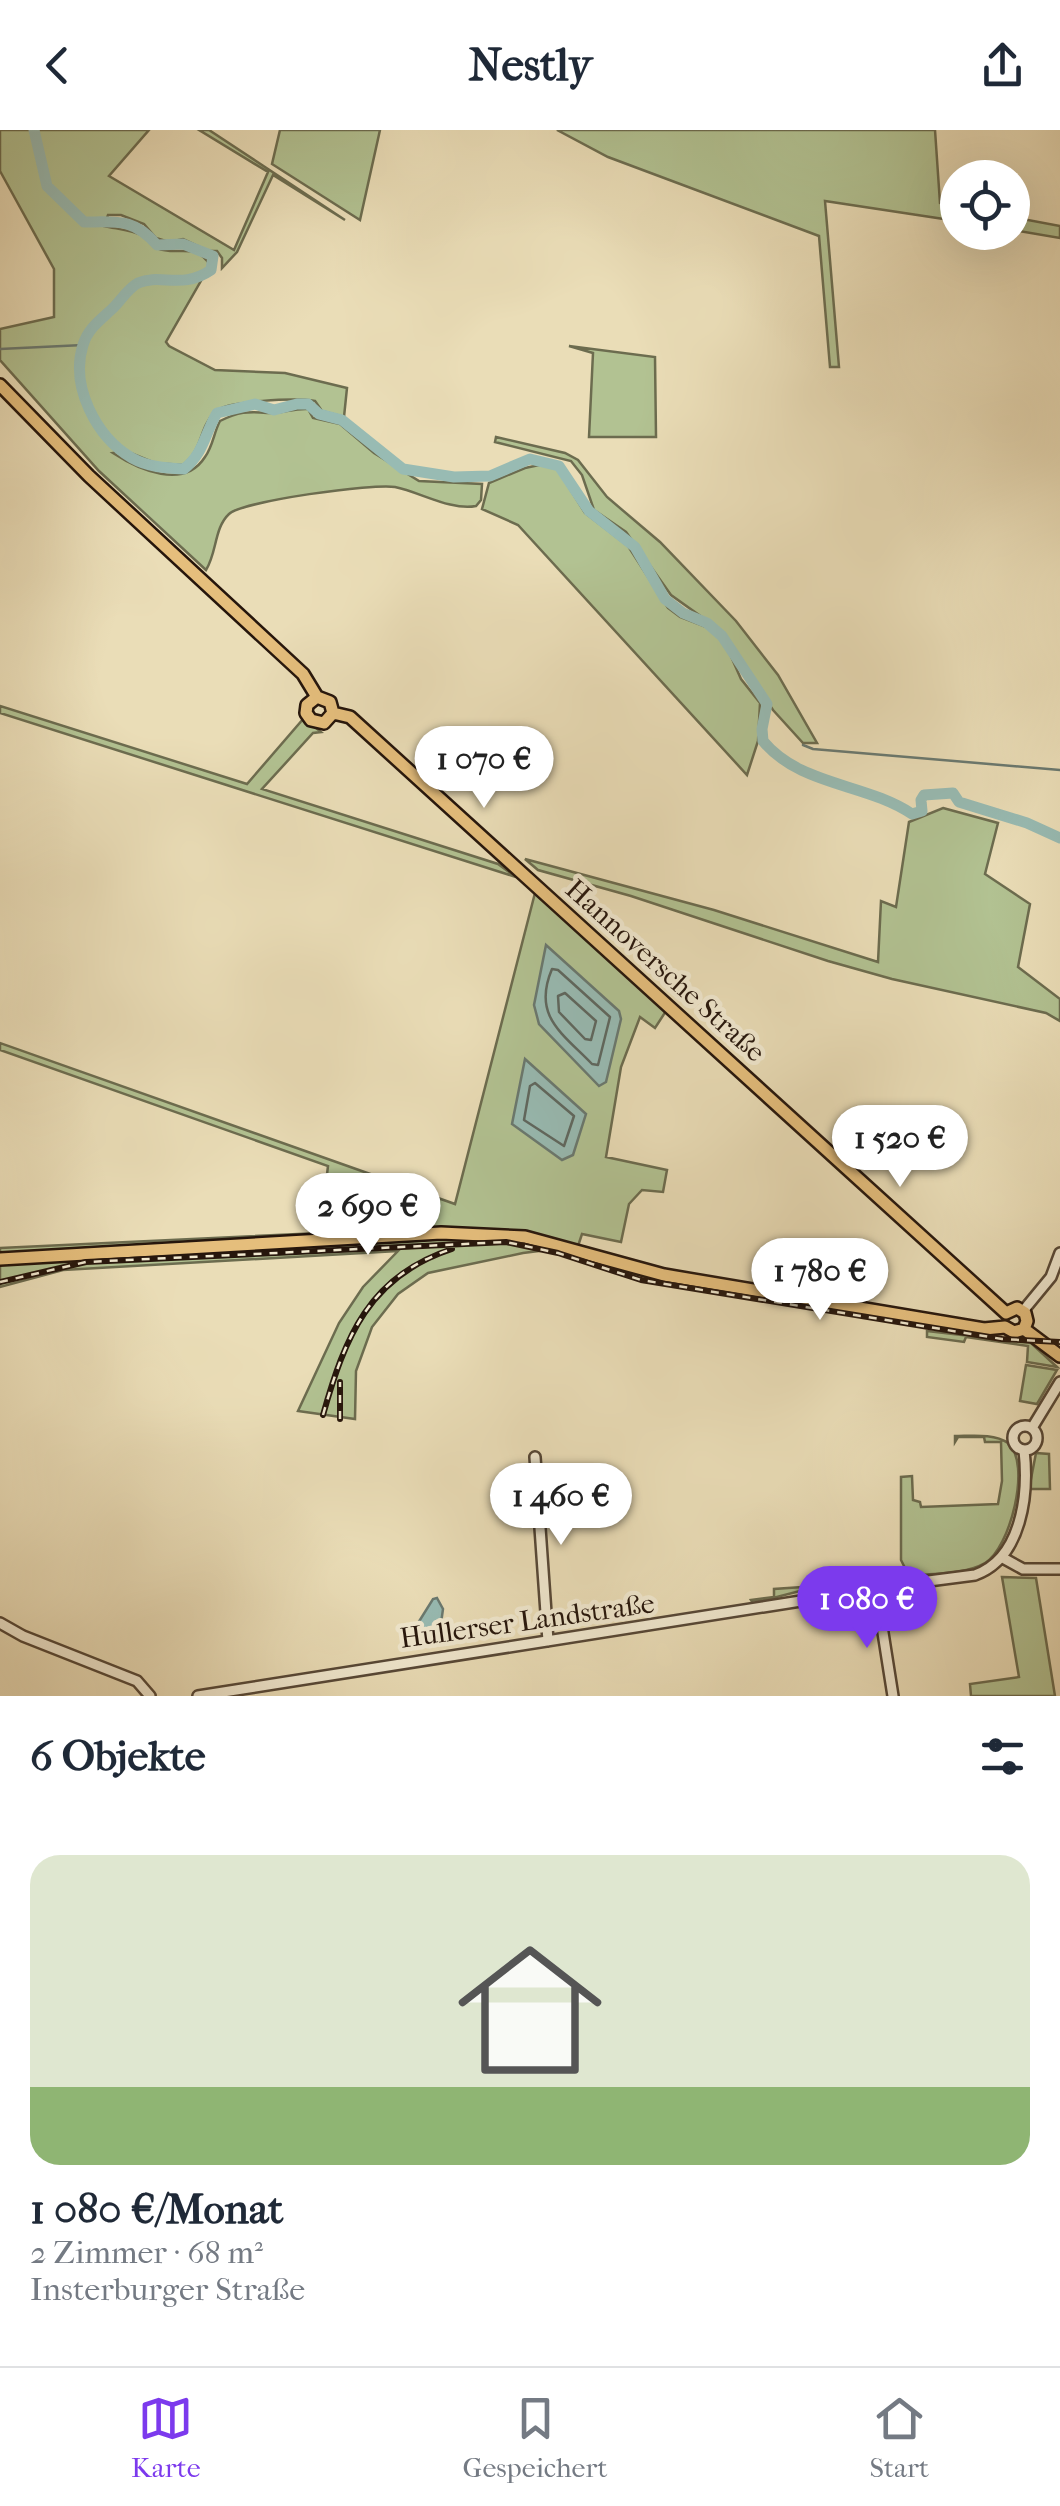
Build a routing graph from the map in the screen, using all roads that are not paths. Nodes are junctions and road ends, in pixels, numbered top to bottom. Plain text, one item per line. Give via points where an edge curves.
1 (0, 386) edge
2 (0, 394) edge
3 (15, 403) junction
4 (316, 697) junction
5 (333, 713) junction
6 (1060, 1253) edge
7 (0, 1260) edge
8 (1023, 1311) junction
9 (1006, 1313) junction
10 (1005, 1327) junction
11 (1024, 1329) junction
12 (1060, 1356) edge
13 (1060, 1382) edge
14 (1032, 1428) junction
15 (1024, 1450) junction
16 (535, 1457) dead end
17 (1004, 1558) junction
18 (1060, 1569) edge
19 (890, 1586) junction
20 (864, 1590) junction
21 (878, 1600) junction
22 (0, 1622) edge
23 (548, 1641) junction
24 (150, 1696) edge
25 (198, 1696) edge
26 (893, 1696) edge

1 - 3 main road, Hannoversche Straße
2 - 3 street
3 - 4 main road, Hannoversche Straße via 304,674
4 - 5 main road, Hannoversche Straße via 328,699
4 - 5 main road, Hannoversche Straße via 306,709 311,720 324,723
5 - 9 main road, Hannoversche Straße via 350,717
6 - 8 street
7 - 10 main road via 493,1233 664,1275 984,1329
8 - 9 main road
8 - 11 main road
9 - 10 main road
10 - 11 main road
11 - 12 main road
13 - 14 street
14 - 15 street via 1037,1442
14 - 15 street via 1014,1435
15 - 17 street via 1019,1519
16 - 23 street
17 - 18 street via 1023,1568
17 - 19 street, Hullerser Landstraße via 974,1575
19 - 20 street, Hullerser Landstraße via 876,1574
19 - 21 street
20 - 21 street
20 - 23 street, Hullerser Landstraße
21 - 26 street
22 - 24 street via 137,1681
23 - 25 street, Hullerser Landstraße

